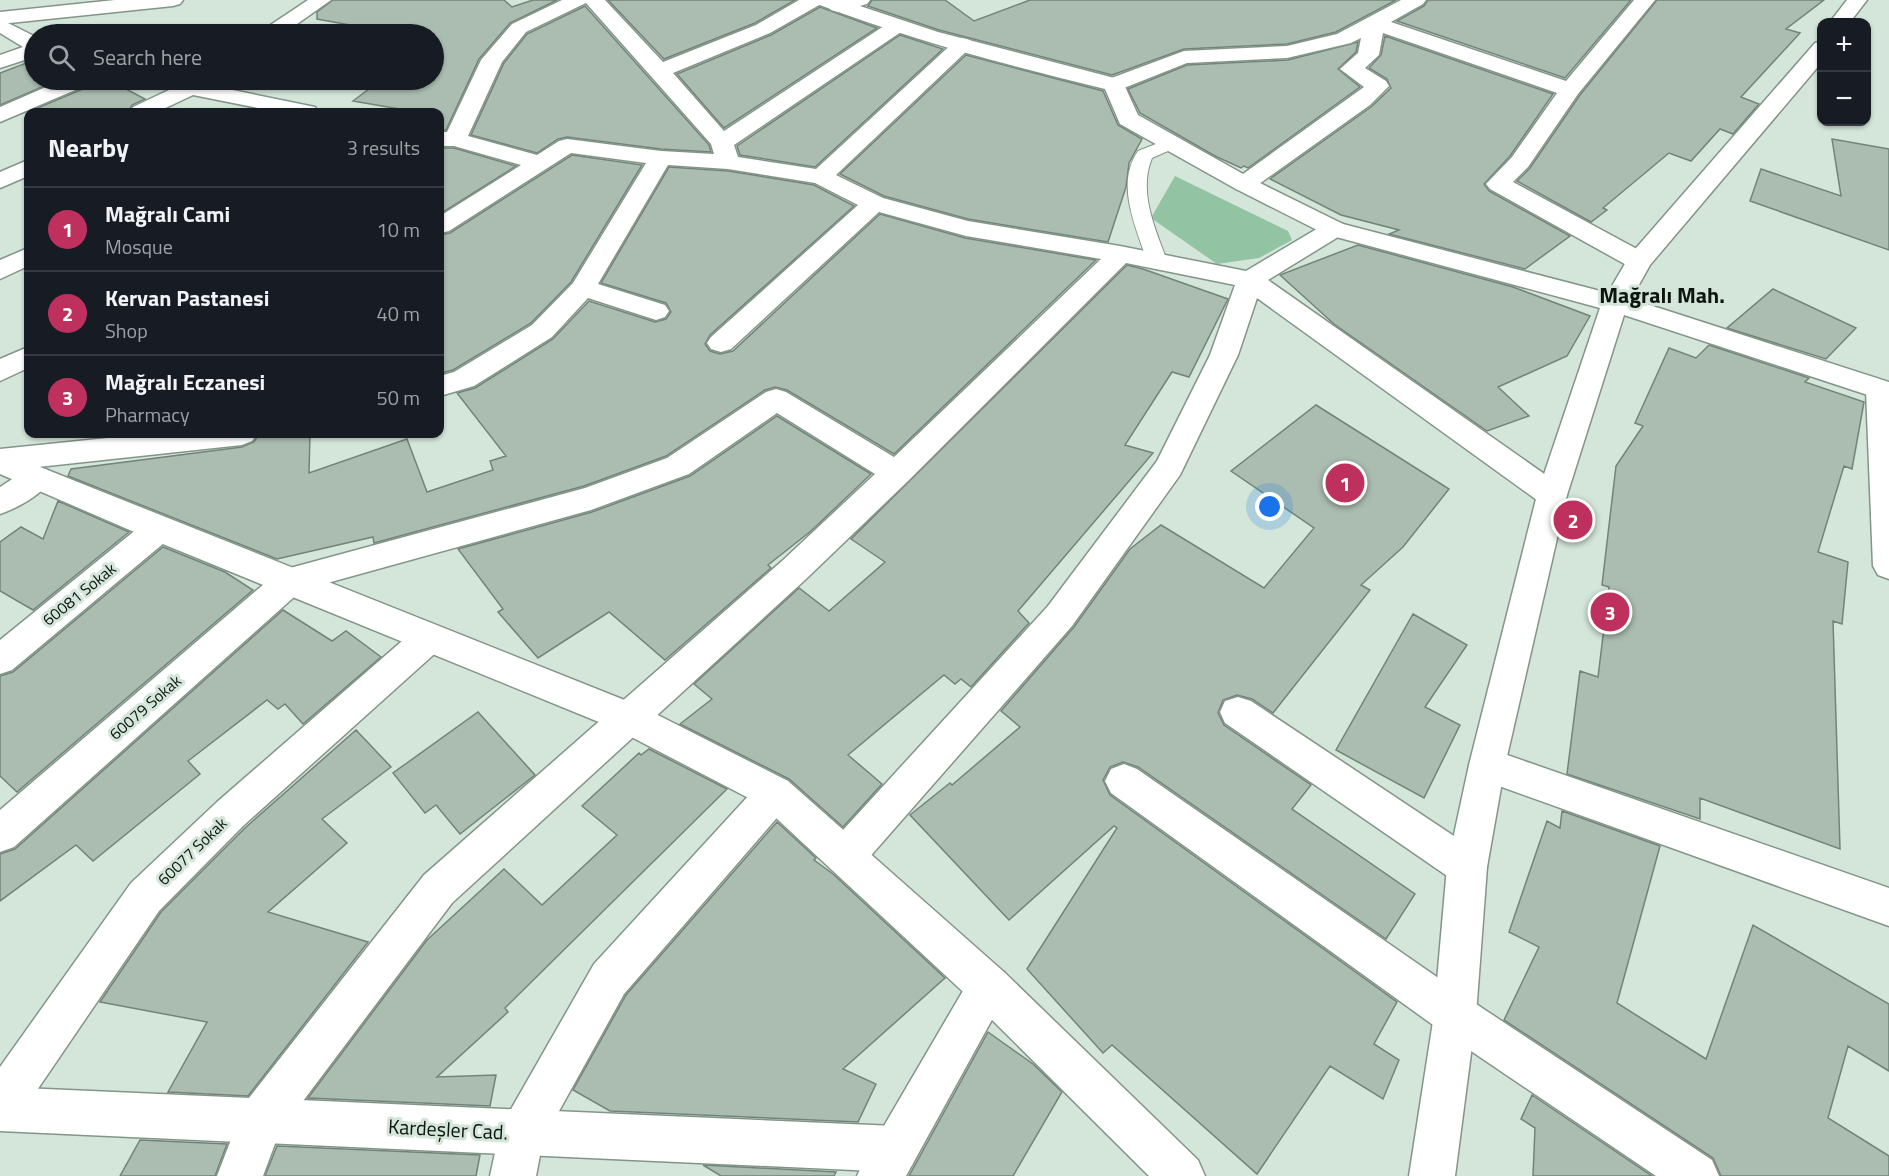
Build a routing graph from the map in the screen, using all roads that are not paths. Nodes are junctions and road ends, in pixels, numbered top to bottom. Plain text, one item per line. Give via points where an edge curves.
1 (173, 0) edge
2 (321, 0) edge
3 (578, 0) edge
4 (594, 0) edge
5 (814, 0) edge
6 (1416, 0) edge
7 (1644, 0) edge
8 (1857, 0) edge
9 (841, 2) edge
10 (0, 18) edge
11 (1843, 18) edge
12 (1375, 23) junction
13 (285, 24) edge
14 (0, 25) edge
15 (897, 26) junction
16 (24, 38) edge
17 (963, 44) junction
18 (1817, 53) edge
19 (24, 54) edge
20 (0, 62) edge
21 (660, 71) junction
22 (1114, 85) junction
23 (56, 90) edge
24 (184, 90) edge
25 (224, 90) edge
26 (1570, 90) junction
27 (149, 108) edge
28 (291, 108) edge
29 (0, 115) edge
30 (447, 139) edge
31 (1171, 143) junction
32 (725, 153) junction
33 (661, 158) junction
34 (540, 163) junction
35 (24, 169) edge
36 (821, 177) junction
37 (0, 181) edge
38 (1244, 184) junction
39 (874, 203) junction
40 (444, 223) edge
41 (1334, 229) junction
42 (1120, 254) junction
43 (24, 258) edge
44 (1157, 261) junction
45 (1639, 261) junction
46 (0, 270) edge
47 (1251, 280) junction
48 (583, 288) junction
49 (1615, 303) junction
50 (656, 312) dead end
51 (721, 343) dead end
52 (24, 358) edge
53 (0, 371) edge
54 (444, 385) edge
55 (1884, 391) edge
56 (46, 438) edge
57 (205, 438) edge
58 (0, 460) edge
59 (897, 473) junction
60 (37, 477) junction
61 (1552, 495) junction
62 (0, 502) edge
63 (159, 529) junction
64 (1889, 566) edge
65 (291, 580) junction
66 (429, 639) junction
67 (0, 660) edge
68 (1238, 712) dead end
69 (629, 718) junction
70 (1487, 765) junction
71 (1124, 781) dead end
72 (775, 793) junction
73 (0, 834) edge
74 (846, 855) junction
75 (1467, 867) junction
76 (1889, 907) edge
77 (989, 987) junction
78 (1455, 1015) junction
79 (0, 1107) edge
80 (261, 1119) junction
81 (522, 1134) junction
82 (888, 1162) edge
83 (240, 1176) edge
84 (513, 1176) edge
85 (1182, 1176) edge
86 (1432, 1176) edge
87 (1696, 1176) edge

1 - 10 street
2 - 13 street
3 - 30 street via 519,28 492,60
4 - 21 street
5 - 21 street via 763,29
6 - 12 street
7 - 26 street
8 - 11 street
9 - 15 street
12 - 22 street via 1344,39 1287,52 1184,57
12 - 26 street
12 - 38 street via 1368,55 1351,69 1378,86
14 - 16 street
15 - 17 street
15 - 32 street
17 - 22 street
17 - 36 street
18 - 45 street
19 - 20 street
21 - 32 street
22 - 31 street via 1128,119
23 - 29 street
24 - 27 street
25 - 28 street
26 - 45 street via 1520,162 1498,184
30 - 34 street
31 - 38 street
31 - 44 lane via 1144,155 1136,174 1140,212
32 - 33 street
32 - 36 street
33 - 34 street via 567,146
33 - 48 street
34 - 40 street
35 - 37 street
36 - 39 street
38 - 41 street
39 - 42 street via 966,228
39 - 51 street
41 - 47 street
41 - 49 street
42 - 44 street
42 - 59 street
43 - 46 street
44 - 47 street
45 - 49 street
47 - 61 street
47 - 74 street via 1224,355 1169,467 1060,616
48 - 50 street
48 - 54 street via 542,331 464,378
49 - 55 street
49 - 61 street
52 - 53 street
55 - 64 street
56 - 58 street
57 - 58 street
58 - 60 street
59 - 65 street via 776,399 678,466 591,498
59 - 69 street
60 - 62 street
60 - 63 street
61 - 70 street
63 - 65 street
63 - 67 street, 60081 Sokak
65 - 66 street
65 - 73 street, 60079 Sokak
66 - 69 street
66 - 79 street, 60077 Sokak via 230,814 145,897
68 - 75 street
69 - 72 street
69 - 80 street via 438,889
70 - 75 street
70 - 76 street
71 - 78 street
72 - 74 street
72 - 81 street via 609,979
74 - 77 street
75 - 78 street
77 - 82 street
77 - 85 street
78 - 86 street
78 - 87 street
79 - 80 street, Kardeşler Cad.
80 - 81 street, Kardeşler Cad.
80 - 83 street
81 - 82 street, Kardeşler Cad.
81 - 84 street

